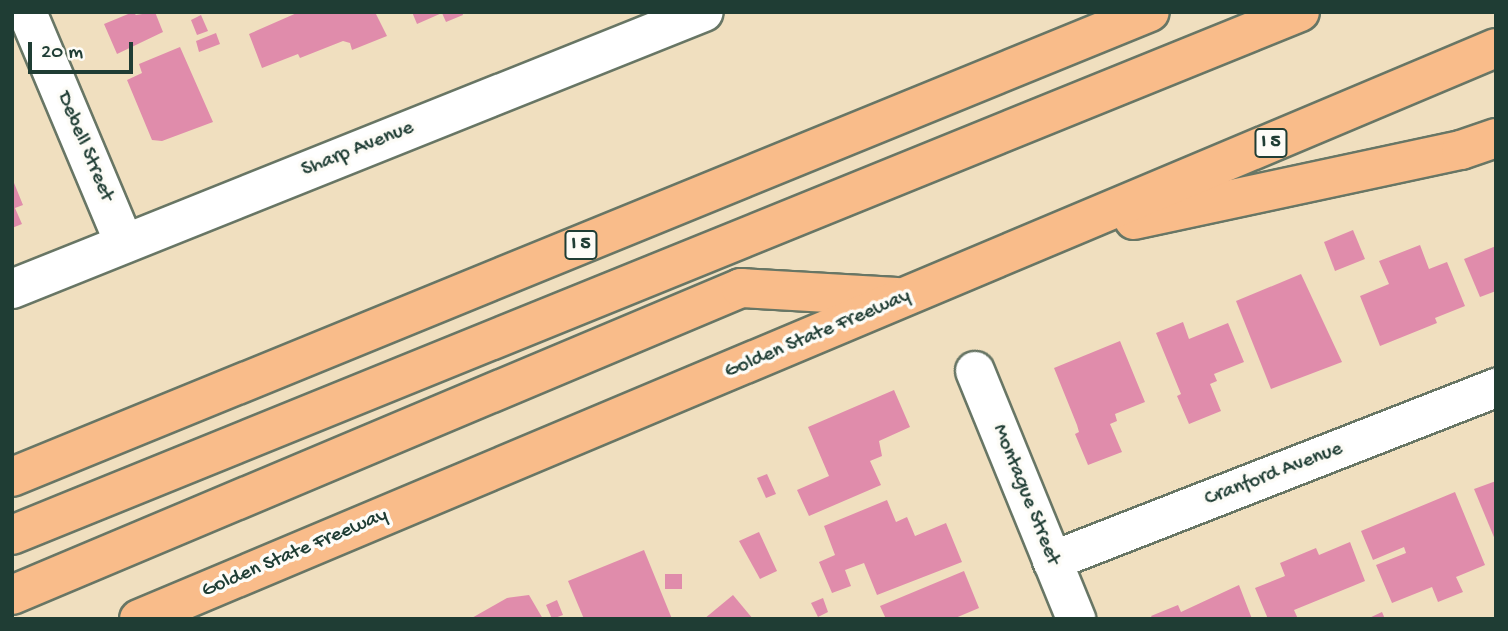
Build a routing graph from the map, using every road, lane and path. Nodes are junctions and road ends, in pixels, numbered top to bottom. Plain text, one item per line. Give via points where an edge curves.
1 (27, 12) edge
2 (704, 12) edge
3 (1150, 12) edge
4 (1300, 12) edge
5 (1496, 48) edge
6 (1496, 138) edge
7 (1046, 239) junction
8 (124, 243) junction
9 (12, 289) edge
10 (906, 298) junction
11 (975, 371) dead end
12 (1496, 388) edge
13 (12, 477) edge
14 (12, 535) edge
15 (1052, 561) junction
16 (12, 595) edge
17 (139, 619) edge
18 (1076, 619) edge

1 - 8 street, Debell Street
2 - 8 street, Sharp Avenue
3 - 13 highway, I 5
4 - 14 highway
5 - 7 highway, Golden State Freeway / I 5
6 - 7 highway via 1461,150
7 - 10 highway, Golden State Freeway / I 5
8 - 9 street, Sharp Avenue
10 - 16 highway via 741,288
10 - 17 highway, Golden State Freeway / I 5
11 - 15 street, Montague Street
12 - 15 street, Cranford Avenue
15 - 18 street, Montague Street

